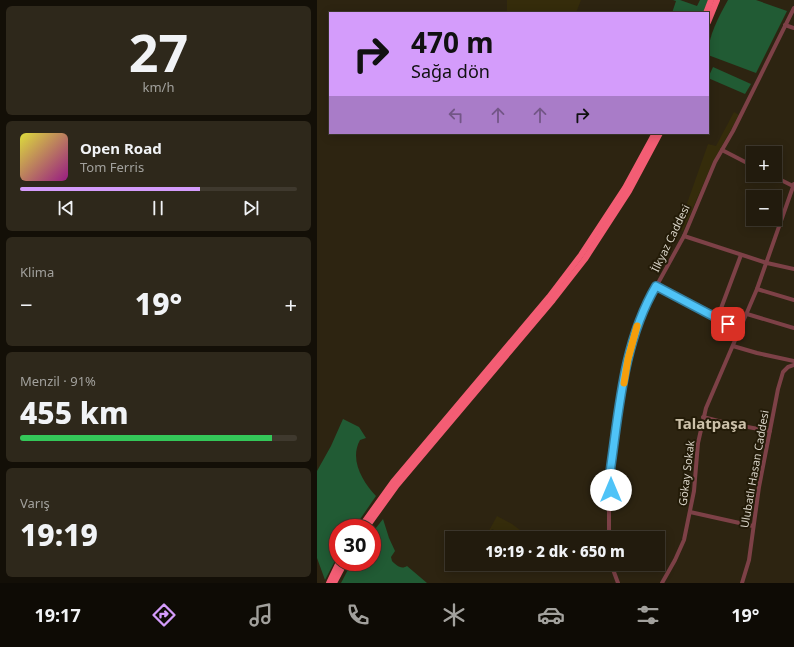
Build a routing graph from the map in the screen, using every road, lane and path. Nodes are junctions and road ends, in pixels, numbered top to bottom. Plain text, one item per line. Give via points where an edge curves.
1 (711, 0) edge
2 (717, 0) edge
3 (794, 8) edge
4 (706, 12) edge
5 (709, 20) edge
6 (785, 25) junction
7 (794, 28) edge
8 (654, 134) edge
9 (659, 134) edge
10 (722, 150) junction
11 (746, 162) edge
12 (782, 180) edge
13 (794, 185) edge
14 (684, 236) junction
15 (741, 255) junction
16 (767, 263) junction
17 (794, 269) edge
18 (656, 286) junction
19 (757, 289) junction
20 (794, 300) edge
21 (747, 314) junction
22 (717, 319) junction
23 (794, 328) edge
24 (740, 330) junction
25 (733, 346) junction
26 (794, 361) edge
27 (794, 364) edge
28 (703, 417) junction
29 (770, 431) junction
30 (690, 512) junction
31 (366, 519) edge
32 (372, 519) edge
33 (753, 526) junction
34 (609, 531) edge
35 (335, 571) edge
36 (340, 571) edge
37 (613, 571) edge
38 (329, 583) edge
39 (334, 583) edge
40 (617, 583) edge
41 (662, 583) edge
42 (742, 583) edge

1 - 4 highway
2 - 5 highway
3 - 6 street, İlkyaz Caddesi
6 - 7 street
6 - 10 street, İlkyaz Caddesi
8 - 31 highway via 625,188 581,255 549,297 393,482
9 - 32 highway via 629,191 585,259 397,485
10 - 11 street
10 - 14 street, İlkyaz Caddesi via 709,174
12 - 13 street
13 - 16 street, Gökay Sokak
14 - 15 street
14 - 18 street, İlkyaz Caddesi
15 - 16 street
15 - 22 street
16 - 17 street
16 - 19 street, Gökay Sokak
18 - 22 street
18 - 34 street, İlkyaz Caddesi via 644,307 626,367 609,479
19 - 20 street
19 - 21 street, Gökay Sokak
21 - 23 street
21 - 24 street, Gökay Sokak
22 - 24 street
24 - 25 street, Gökay Sokak
25 - 26 street
25 - 28 street, Gökay Sokak
27 - 29 street, Ulubatlı Hasan Caddesi via 786,368 781,376
28 - 29 street
28 - 30 street, Gökay Sokak via 698,443 695,491
29 - 33 street, Ulubatlı Hasan Caddesi
30 - 33 street
30 - 41 street, Gökay Sokak via 681,547
33 - 42 street, Ulubatlı Hasan Caddesi via 749,560
35 - 38 highway
36 - 39 highway
37 - 40 street

